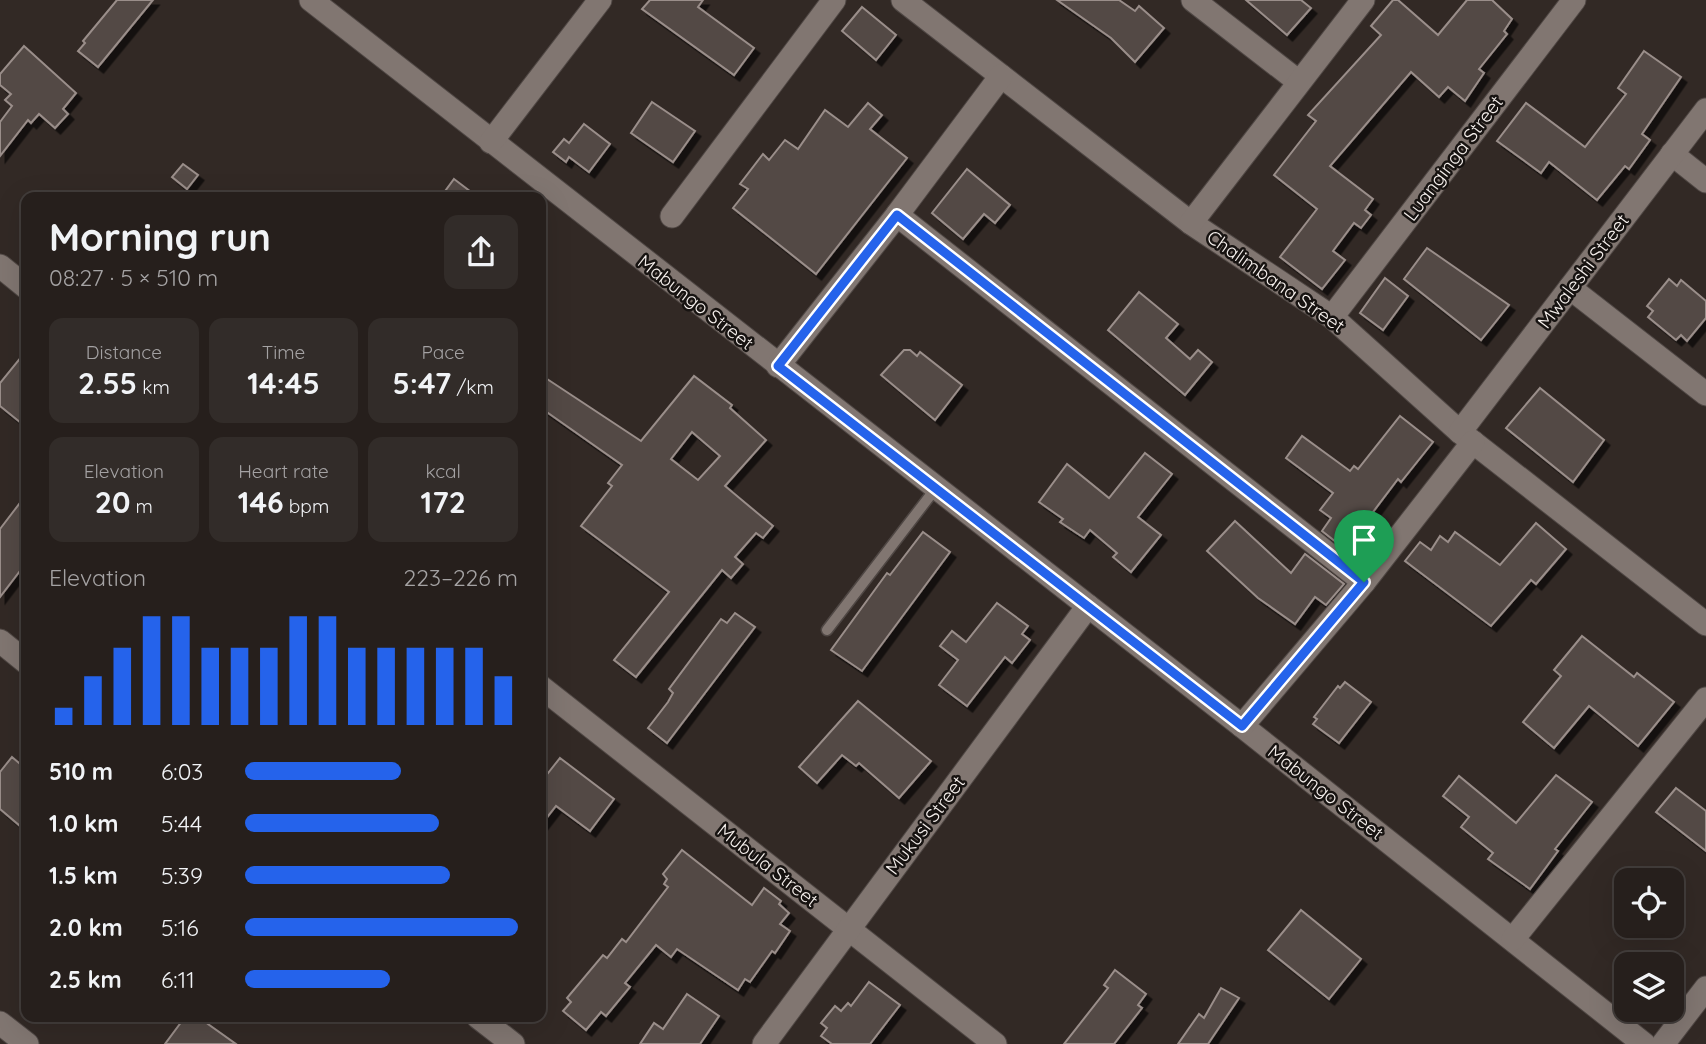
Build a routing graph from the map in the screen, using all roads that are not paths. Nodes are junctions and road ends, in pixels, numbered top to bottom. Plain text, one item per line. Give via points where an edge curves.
1 (311, 0) edge
2 (600, 0) edge
3 (834, 0) edge
4 (904, 0) edge
5 (1193, 0) edge
6 (1363, 0) edge
7 (1574, 0) edge
8 (1001, 76) junction
9 (1299, 82) junction
10 (1706, 110) edge
11 (491, 142) junction
12 (1672, 155) junction
13 (1706, 181) edge
14 (897, 215) junction
15 (672, 216) dead end
16 (1191, 223) junction
17 (0, 266) edge
18 (21, 283) edge
19 (1570, 288) junction
20 (1332, 317) junction
21 (778, 366) junction
22 (1706, 394) edge
23 (1467, 437) junction
24 (936, 488) junction
25 (1364, 582) junction
26 (1088, 606) junction
27 (1706, 624) edge
28 (827, 630) dead end
29 (0, 641) edge
30 (21, 658) edge
31 (546, 691) edge
32 (1706, 699) edge
33 (1242, 726) junction
34 (849, 928) junction
35 (1513, 939) junction
36 (1706, 988) edge
37 (484, 1022) edge
38 (0, 1023) edge
39 (27, 1044) edge
40 (513, 1044) edge
41 (764, 1044) edge
42 (995, 1044) edge
43 (1644, 1044) edge
44 (1663, 1044) edge

1 - 11 street, Mabungo Street
2 - 11 street
3 - 15 street
4 - 8 street, Chalimbana Street
5 - 9 street
6 - 9 street
7 - 20 street, Luanginga Street
8 - 14 street
8 - 16 street, Chalimbana Street
9 - 16 street
10 - 12 street, Mwaleshi Street
11 - 21 street, Mabungo Street
12 - 13 street
12 - 19 street, Mwaleshi Street
14 - 21 street
14 - 25 street
16 - 20 street, Chalimbana Street
17 - 18 street
19 - 22 street
19 - 23 street, Mwaleshi Street
20 - 23 street, Chalimbana Street
21 - 24 street, Mabungo Street
23 - 25 street, Mwaleshi Street
23 - 27 street, Chalimbana Street
24 - 26 street, Mabungo Street
24 - 28 lane
25 - 33 street, Mwaleshi Street
26 - 33 street, Mabungo Street
26 - 34 street, Mukusi Street
29 - 30 street
31 - 34 street, Mubula Street
32 - 35 street
33 - 35 street, Mabungo Street
34 - 41 street, Mukusi Street
34 - 42 street, Mubula Street
35 - 43 street, Mabungo Street
36 - 44 street
37 - 40 street
38 - 39 street

